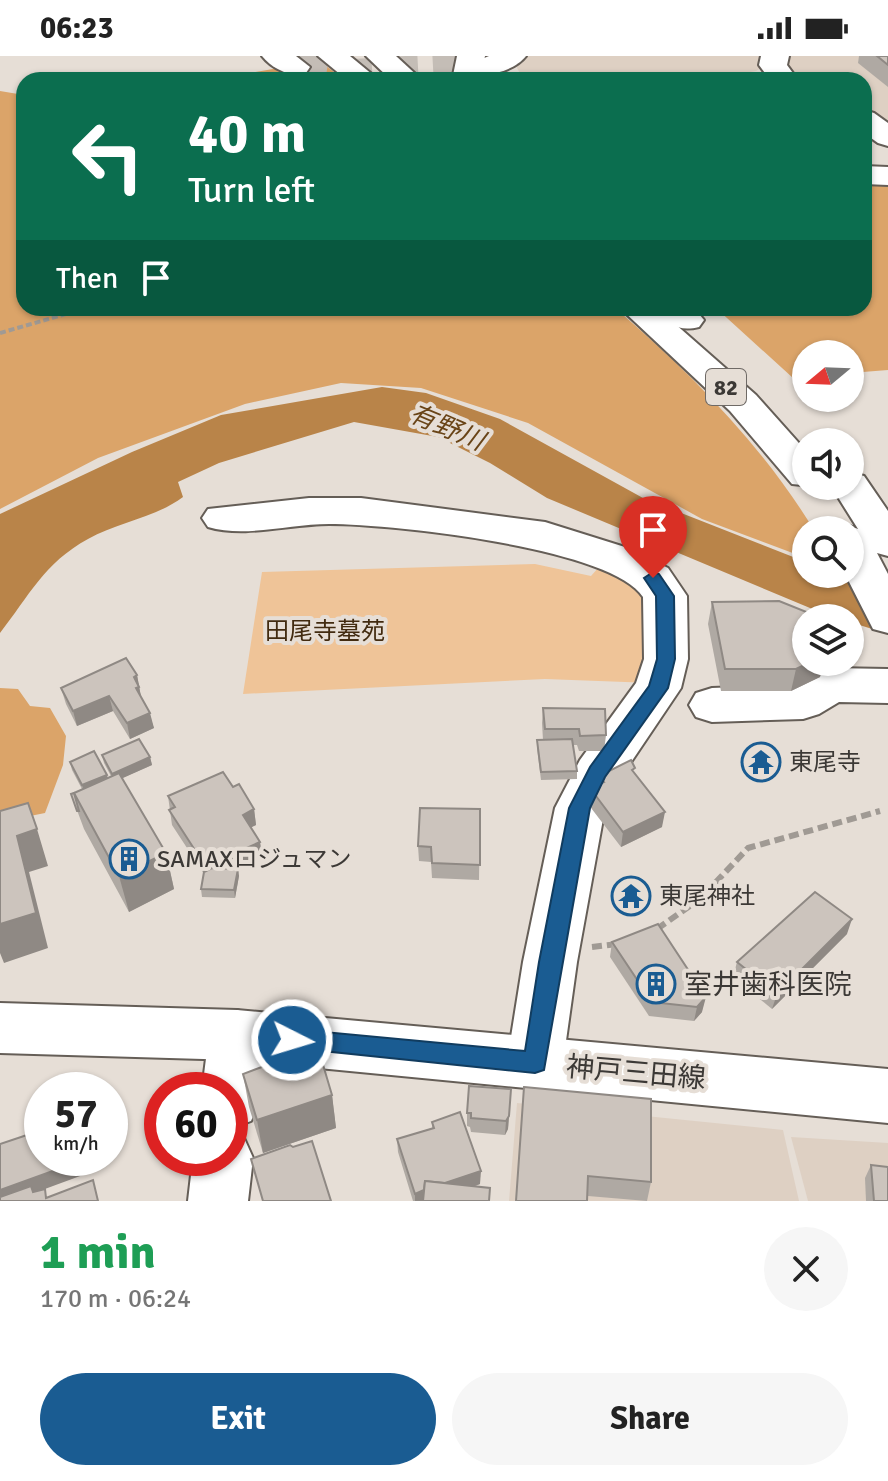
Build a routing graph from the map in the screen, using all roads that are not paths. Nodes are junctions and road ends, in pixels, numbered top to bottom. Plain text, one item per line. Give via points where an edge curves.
1 (332, 56) edge
2 (353, 56) edge
3 (380, 56) edge
4 (354, 72) edge
5 (371, 72) edge
6 (399, 72) edge
7 (646, 316) edge
8 (682, 316) edge
9 (802, 428) edge
10 (792, 459) edge
11 (826, 500) edge
12 (839, 516) edge
13 (222, 518) dead end
14 (864, 553) edge
15 (888, 618) edge
16 (888, 686) edge
17 (712, 705) dead end
18 (0, 1028) edge
19 (237, 1035) junction
20 (535, 1062) junction
21 (233, 1072) edge
22 (888, 1096) edge
23 (221, 1176) edge
24 (218, 1201) edge

1 - 4 main road
2 - 5 main road
3 - 6 main road
7 - 10 main road, 82 via 743,403
8 - 9 main road, 82
11 - 12 main road
13 - 20 main road via 361,511 545,536 613,558 653,578 665,596 666,659 658,688 597,773 580,808
14 - 15 main road
16 - 17 main road via 831,685 803,702
18 - 19 main road, 神戸三田線
19 - 20 main road, 神戸三田線
19 - 21 main road
20 - 22 main road, 神戸三田線
23 - 24 main road

